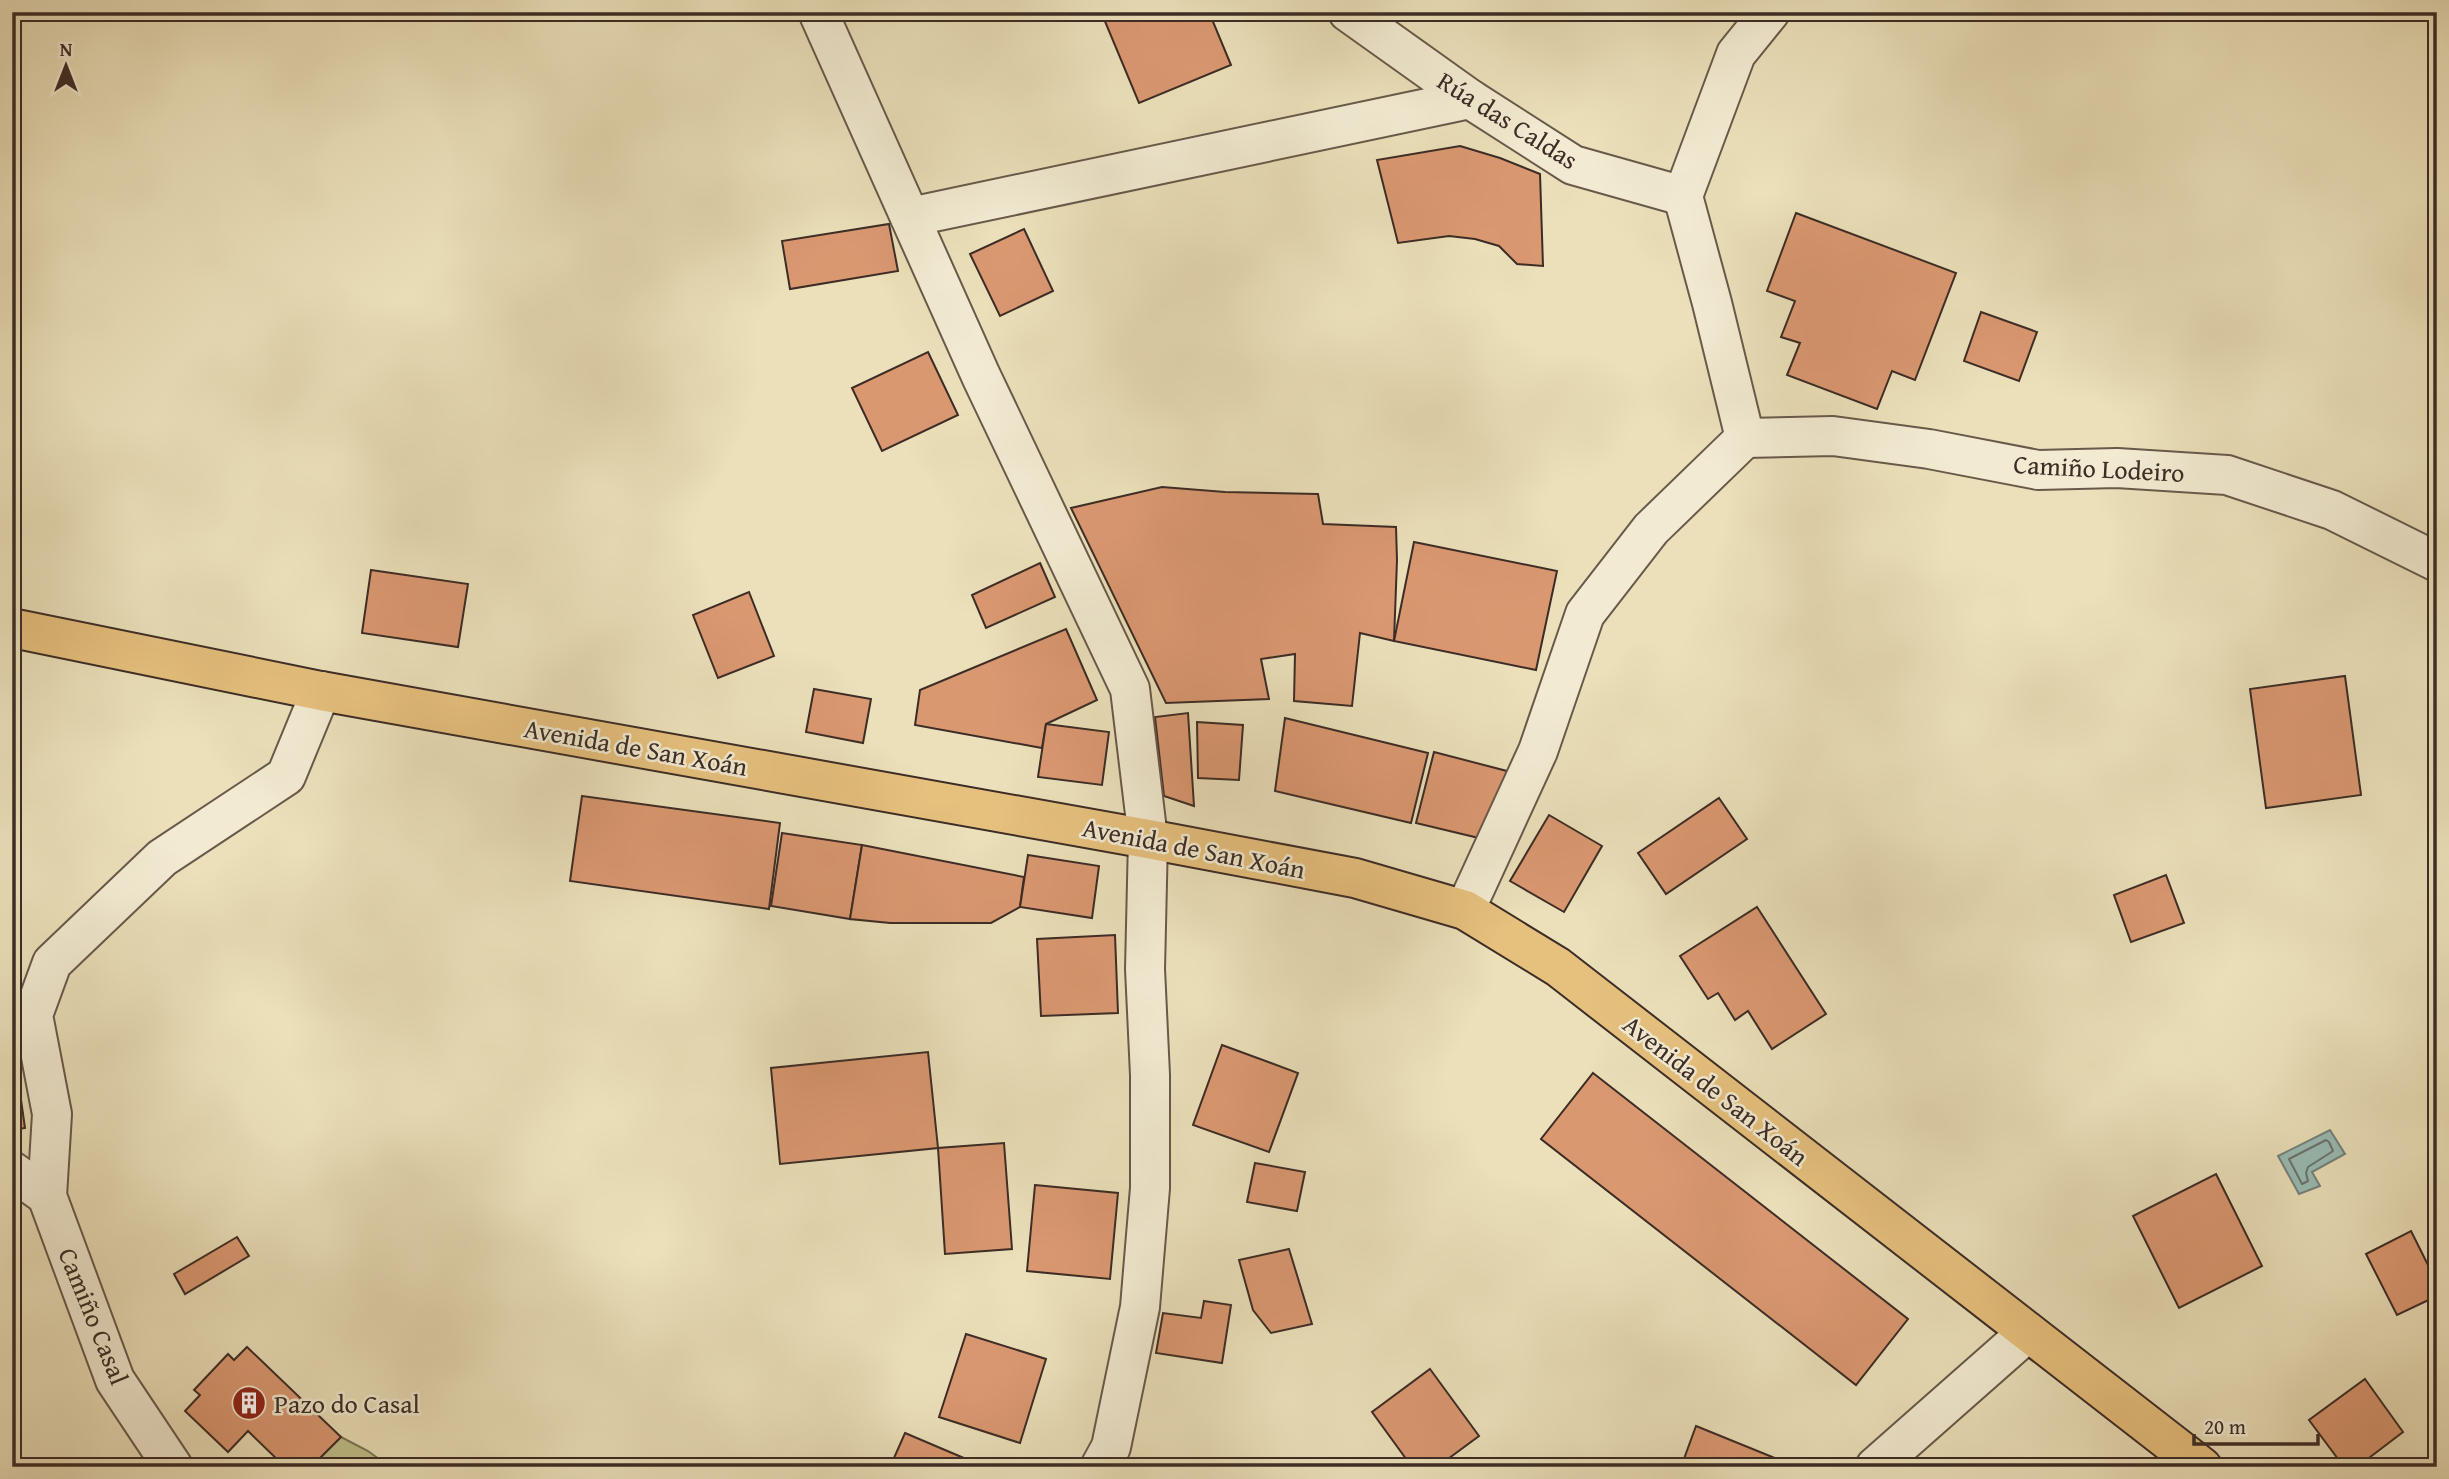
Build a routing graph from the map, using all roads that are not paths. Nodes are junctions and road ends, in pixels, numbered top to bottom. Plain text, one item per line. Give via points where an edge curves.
1 (818, 12) edge
2 (1348, 12) edge
3 (1770, 12) edge
4 (1470, 99) junction
5 (1683, 196) junction
6 (910, 217) junction
7 (1745, 438) junction
8 (2437, 562) edge
9 (12, 628) edge
10 (321, 691) junction
11 (1148, 839) junction
12 (1465, 910) junction
13 (12, 1171) edge
14 (47, 1196) junction
15 (2028, 1332) junction
16 (1875, 1466) edge
17 (173, 1467) edge
18 (1100, 1467) edge
19 (2202, 1467) edge

1 - 6 street
2 - 4 street, Rúa das Caldas
3 - 5 street via 1736,54
4 - 5 street, Rúa das Caldas via 1573,165
4 - 6 street
5 - 7 street
6 - 11 street via 1130,689
7 - 8 street, Camiño Lodeiro via 1833,436 2038,470 2117,468 2227,475 2332,510
7 - 12 street via 1651,529 1585,614 1538,751
9 - 10 main road, Avenida de San Xoán
10 - 11 main road, Avenida de San Xoán
10 - 14 street via 286,776 162,858 52,963 33,1015 52,1114
11 - 12 main road, Avenida de San Xoán via 1355,878
11 - 18 street via 1145,969 1150,1188 1140,1307 1111,1447
12 - 15 main road, Avenida de San Xoán via 1558,967
13 - 14 street
14 - 17 street, Camiño Casal via 115,1380
15 - 16 street
15 - 19 main road, Avenida de San Xoán

